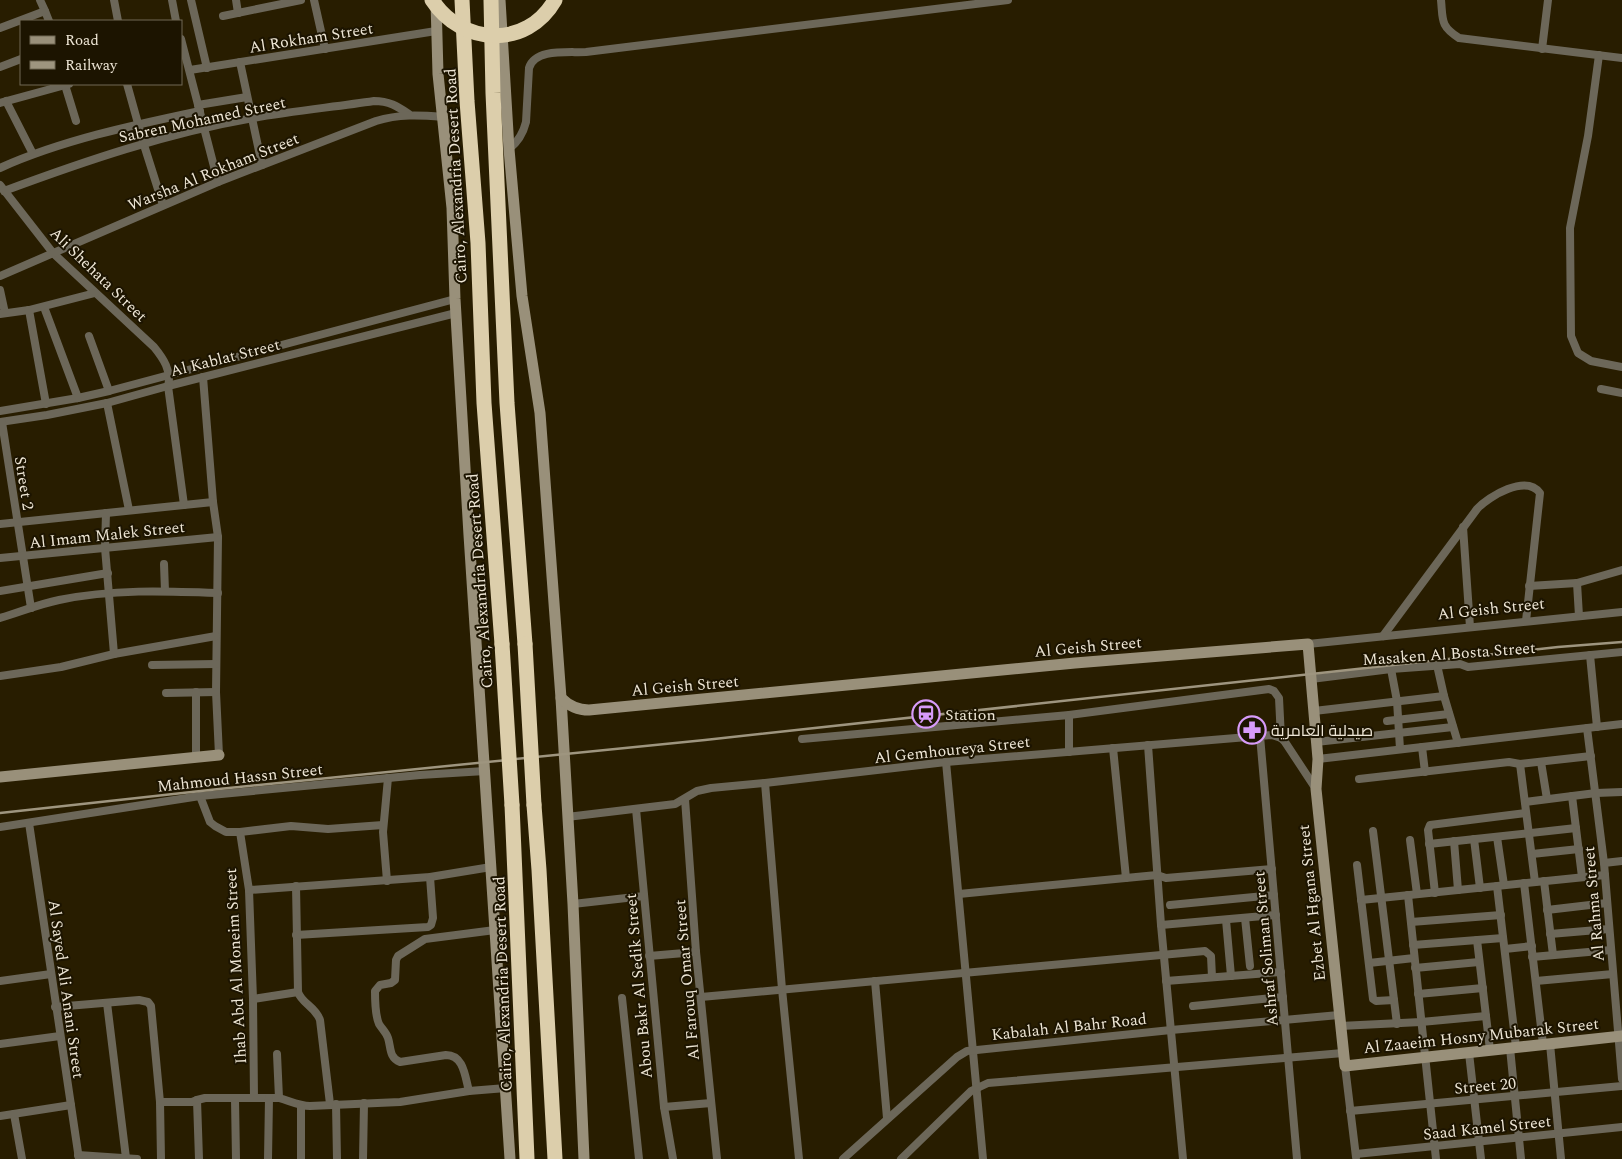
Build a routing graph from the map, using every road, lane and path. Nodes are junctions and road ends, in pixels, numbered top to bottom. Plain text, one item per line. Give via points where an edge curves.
1 (40, 0) edge
2 (114, 0) edge
3 (172, 0) edge
4 (191, 0) edge
5 (236, 0) edge
6 (301, 0) edge
7 (314, 0) edge
8 (434, 0) edge
9 (462, 0) edge
10 (491, 0) edge
11 (500, 0) edge
12 (555, 0) edge
13 (1008, 0) edge
14 (1441, 0) edge
15 (1548, 0) edge
16 (45, 11) junction
17 (238, 13) junction
18 (223, 16) dead end
19 (20, 20) edge
20 (21, 20) edge
21 (49, 20) edge
22 (118, 20) edge
23 (176, 20) edge
24 (0, 28) edge
25 (436, 31) junction
26 (325, 49) junction
27 (1542, 49) junction
28 (184, 55) edge
29 (1599, 55) junction
30 (1622, 58) edge
31 (20, 59) edge
32 (240, 62) junction
33 (0, 67) edge
34 (207, 68) junction
35 (190, 70) junction
36 (63, 85) edge
37 (67, 85) edge
38 (127, 85) edge
39 (247, 97) junction
40 (3, 102) edge
41 (199, 108) junction
42 (409, 114) junction
43 (443, 117) junction
44 (252, 118) junction
45 (76, 121) dead end
46 (138, 124) junction
47 (205, 129) junction
48 (144, 145) junction
49 (509, 148) junction
50 (33, 154) junction
51 (262, 165) junction
52 (0, 168) edge
53 (218, 182) junction
54 (2, 188) edge
55 (164, 205) junction
56 (53, 253) junction
57 (0, 276) edge
58 (0, 290) edge
59 (95, 293) junction
60 (455, 299) junction
61 (44, 306) junction
62 (29, 310) junction
63 (2, 313) edge
64 (456, 314) junction
65 (378, 320) junction
66 (381, 332) junction
67 (89, 336) dead end
68 (1622, 367) edge
69 (169, 376) junction
70 (203, 377) junction
71 (168, 386) junction
72 (1601, 389) dead end
73 (109, 391) junction
74 (1622, 394) edge
75 (78, 398) junction
76 (107, 403) junction
77 (46, 404) junction
78 (0, 411) edge
79 (1, 422) edge
80 (213, 502) junction
81 (184, 505) junction
82 (129, 510) junction
83 (106, 513) junction
84 (17, 522) junction
85 (0, 524) edge
86 (1463, 527) junction
87 (218, 537) junction
88 (106, 548) junction
89 (23, 556) junction
90 (0, 558) edge
91 (164, 564) dead end
92 (1622, 570) edge
93 (108, 573) junction
94 (1577, 583) junction
95 (28, 586) junction
96 (1529, 586) junction
97 (0, 591) edge
98 (165, 592) junction
99 (110, 593) junction
100 (218, 594) junction
101 (31, 608) junction
102 (1622, 612) edge
103 (1580, 616) junction
104 (0, 618) edge
105 (1526, 621) junction
106 (1470, 627) junction
107 (216, 636) junction
108 (1383, 636) junction
109 (1308, 644) junction
110 (1622, 652) edge
111 (114, 654) junction
112 (1590, 655) junction
113 (216, 664) junction
114 (152, 665) dead end
115 (1437, 665) junction
116 (1391, 669) junction
117 (0, 676) edge
118 (1311, 679) junction
119 (196, 692) junction
120 (216, 692) junction
121 (166, 693) dead end
122 (1444, 696) junction
123 (561, 698) junction
124 (1397, 702) junction
125 (1314, 711) junction
126 (1449, 714) junction
127 (1069, 715) junction
128 (1398, 720) junction
129 (1387, 721) dead end
130 (1622, 724) edge
131 (1453, 727) junction
132 (1597, 727) junction
133 (1588, 728) junction
134 (1399, 733) junction
135 (1260, 736) junction
136 (1281, 738) junction
137 (802, 739) dead end
138 (1316, 742) junction
139 (1458, 743) junction
140 (1148, 745) junction
141 (1422, 747) junction
142 (1113, 748) junction
143 (1400, 750) junction
144 (1069, 752) junction
145 (219, 755) joint
146 (1591, 756) junction
147 (196, 757) junction
148 (1318, 759) junction
149 (946, 762) junction
150 (1542, 762) junction
151 (1520, 764) junction
152 (485, 771) junction
153 (1425, 772) junction
154 (0, 777) edge
155 (388, 778) junction
156 (1359, 779) dead end
157 (765, 783) junction
158 (1316, 789) junction
159 (1622, 792) edge
160 (1596, 793) junction
161 (200, 796) junction
162 (1572, 796) junction
163 (685, 799) junction
164 (1547, 799) junction
165 (1525, 802) junction
166 (636, 809) junction
167 (1526, 813) junction
168 (567, 817) junction
169 (29, 823) junction
170 (383, 825) junction
171 (0, 827) edge
172 (1576, 828) junction
173 (1373, 831) dead end
174 (240, 832) junction
175 (1529, 833) junction
176 (1497, 837) junction
177 (1474, 839) junction
178 (1410, 840) dead end
179 (1454, 841) junction
180 (1429, 844) junction
181 (1579, 849) junction
182 (1532, 854) junction
183 (1622, 861) edge
184 (1604, 863) junction
185 (1357, 865) dead end
186 (491, 867) junction
187 (1272, 869) junction
188 (1157, 875) junction
189 (1605, 875) junction
190 (430, 877) junction
191 (1582, 877) junction
192 (1126, 878) junction
193 (387, 881) junction
194 (1544, 881) junction
195 (1536, 882) junction
196 (1524, 883) junction
197 (296, 886) junction
198 (1500, 886) junction
199 (1480, 888) junction
200 (249, 890) junction
201 (1458, 890) junction
202 (1435, 893) junction
203 (959, 894) junction
204 (1417, 894) junction
205 (1274, 895) junction
206 (1408, 895) junction
207 (644, 896) junction
208 (1382, 898) junction
209 (1361, 900) junction
210 (1607, 903) junction
211 (572, 904) junction
212 (1170, 905) dead end
213 (1547, 910) junction
214 (1276, 915) junction
215 (1501, 915) junction
216 (1245, 918) junction
217 (1226, 920) junction
218 (1410, 922) junction
219 (1160, 925) junction
220 (1609, 929) junction
221 (496, 930) junction
222 (1550, 934) junction
223 (296, 935) junction
224 (1503, 938) junction
225 (1477, 940) junction
226 (1413, 945) junction
227 (1532, 946) junction
228 (1504, 949) junction
229 (1611, 950) junction
230 (696, 952) junction
231 (1163, 954) junction
232 (1553, 955) junction
233 (649, 956) junction
234 (1532, 957) junction
235 (1414, 958) junction
236 (1390, 960) junction
237 (1368, 962) junction
238 (1479, 962) junction
239 (1622, 965) edge
240 (1250, 966) dead end
241 (1612, 966) junction
242 (1415, 968) junction
243 (1281, 972) junction
244 (966, 973) junction
245 (51, 974) junction
246 (1613, 974) junction
247 (1230, 976) junction
248 (1212, 977) junction
249 (0, 981) edge
250 (875, 981) junction
251 (1166, 981) junction
252 (1536, 981) junction
253 (1482, 988) junction
254 (782, 989) junction
255 (298, 992) junction
256 (1418, 994) junction
257 (1283, 996) junction
258 (622, 998) dead end
259 (700, 998) junction
260 (253, 999) junction
261 (1394, 1000) junction
262 (107, 1003) junction
263 (1193, 1006) dead end
264 (55, 1007) junction
265 (1486, 1016) junction
266 (1285, 1019) junction
267 (1339, 1021) junction
268 (1421, 1022) junction
269 (1397, 1024) junction
270 (1171, 1030) junction
271 (60, 1036) junction
272 (1620, 1036) edge
273 (0, 1044) edge
274 (1546, 1044) junction
275 (1513, 1048) junction
276 (974, 1049) junction
277 (1490, 1050) junction
278 (1343, 1053) junction
279 (1469, 1053) junction
280 (277, 1054) dead end
281 (1288, 1057) junction
282 (1425, 1057) junction
283 (1344, 1066) junction
284 (1174, 1068) junction
285 (1622, 1079) edge
286 (1622, 1086) edge
287 (977, 1087) junction
288 (506, 1088) junction
289 (469, 1091) junction
290 (1554, 1092) junction
291 (1515, 1096) junction
292 (254, 1098) junction
293 (269, 1098) junction
294 (279, 1098) junction
295 (235, 1099) junction
296 (197, 1100) junction
297 (1474, 1100) junction
298 (160, 1102) junction
299 (711, 1102) junction
300 (364, 1103) junction
301 (333, 1104) junction
302 (1430, 1104) junction
303 (71, 1106) junction
304 (301, 1106) junction
305 (664, 1108) junction
306 (1350, 1111) junction
307 (14, 1114) junction
308 (0, 1116) edge
309 (887, 1118) junction
310 (1622, 1127) edge
311 (1559, 1133) junction
312 (1519, 1137) junction
313 (1479, 1141) junction
314 (1434, 1146) junction
315 (78, 1157) edge
316 (1356, 1157) edge
317 (126, 1158) edge
318 (22, 1159) edge
319 (137, 1159) edge
320 (161, 1159) edge
321 (199, 1159) edge
322 (236, 1159) edge
323 (268, 1159) edge
324 (301, 1159) edge
325 (337, 1159) edge
326 (363, 1159) edge
327 (510, 1159) edge
328 (527, 1159) edge
329 (555, 1159) edge
330 (584, 1159) edge
331 (639, 1159) edge
332 (673, 1159) edge
333 (716, 1159) edge
334 (799, 1159) edge
335 (843, 1159) edge
336 (901, 1159) edge
337 (983, 1159) edge
338 (1183, 1159) edge
339 (1298, 1159) edge
340 (1436, 1159) edge
341 (1481, 1159) edge
342 (1522, 1159) edge
343 (1562, 1159) edge

1 - 16 street
2 - 22 street
3 - 23 street
4 - 34 street
5 - 17 street
6 - 17 street
7 - 26 street
8 - 12 highway, bridge via 447,18 461,27 477,34 494,36 512,34 528,27 542,17
8 - 25 street
9 - 328 highway, Cairo, Alexandria Desert Road, bridge via 478,243 484,403 512,805
10 - 329 highway, bridge via 506,403 525,644
11 - 49 street
13 - 49 street via 596,51 539,55 529,68 524,130
14 - 27 street via 1444,26 1459,38
15 - 27 street
16 - 20 street
16 - 21 street
17 - 18 street
19 - 24 street
25 - 26 street, Al Rokham Street
25 - 43 street
26 - 32 street, Al Rokham Street
27 - 29 street
28 - 35 street
29 - 30 street
29 - 68 street via 1588,136 1570,228 1571,336 1578,353 1591,361
31 - 33 street
32 - 34 street, Al Rokham Street
32 - 39 street
34 - 35 street, Al Rokham Street
35 - 41 street
36 - 40 street
37 - 45 street
38 - 46 street
39 - 41 street
39 - 44 street
40 - 50 street
41 - 46 street
41 - 47 street
42 - 43 street, Warsha Al Rokham Street
42 - 44 street, Sabren Mohamed Street via 390,102 374,101
42 - 51 street, Warsha Al Rokham Street via 376,120
43 - 60 street via 452,208
44 - 47 street, Sabren Mohamed Street
44 - 51 street
46 - 48 street
46 - 50 street
47 - 48 street, Sabren Mohamed Street
47 - 53 street
48 - 54 street, Sabren Mohamed Street
48 - 55 street
49 - 123 street via 522,296 540,413
50 - 52 street
51 - 53 street, Warsha Al Rokham Street
53 - 55 street, Warsha Al Rokham Street
54 - 56 street, Ali Shehata Street
55 - 56 street, Warsha Al Rokham Street
56 - 57 street, Warsha Al Rokham Street
56 - 59 street, Ali Shehata Street
58 - 63 street
59 - 61 street
59 - 69 street, Ali Shehata Street via 154,347 164,360
60 - 64 street
60 - 65 street, Al Kablat Street
61 - 62 street
61 - 75 street
62 - 63 street
62 - 77 street
64 - 66 street, Al Kablat Street
64 - 152 street
65 - 66 street
65 - 69 street, Al Kablat Street
66 - 70 street, Al Kablat Street
67 - 73 street
69 - 71 street, Ali Shehata Street
69 - 73 street, Al Kablat Street
70 - 71 street, Al Kablat Street
70 - 80 street
71 - 76 street, Al Kablat Street
71 - 81 street, Ali Shehata Street
72 - 74 street
73 - 75 street, Al Kablat Street
75 - 77 street, Al Kablat Street
76 - 79 street, Al Kablat Street
76 - 82 street
77 - 78 street, Al Kablat Street
79 - 84 street, Street 2
80 - 81 street
80 - 87 street
81 - 82 street
82 - 83 street
83 - 84 street
83 - 88 street
84 - 85 street
84 - 89 street, Street 2
86 - 96 street via 1490,497 1524,486 1537,488 1540,496
86 - 106 street
86 - 108 street
87 - 88 street, Al Imam Malek Street
87 - 100 street
88 - 89 street, Al Imam Malek Street
88 - 93 street
89 - 90 street, Al Imam Malek Street
89 - 95 street, Street 2
91 - 98 street
92 - 94 street
93 - 95 street
93 - 99 street
94 - 96 street
94 - 103 street
95 - 97 street
95 - 101 street, Street 2
96 - 105 street
98 - 99 street
98 - 100 street
99 - 101 street
99 - 111 street
100 - 107 street
101 - 104 street
102 - 103 street, Al Geish Street
103 - 105 street, Al Geish Street
105 - 106 street, Al Geish Street
106 - 108 street, Al Geish Street
107 - 111 street
107 - 113 street
108 - 109 street, Al Geish Street
109 - 118 street, Ezbet Al Hgana Street
109 - 123 street, Al Geish Street via 589,710 570,706
110 - 112 street, Masaken Al Bosta Street
111 - 117 street via 61,667
112 - 115 street, Masaken Al Bosta Street via 1468,668 1460,664
112 - 132 street
113 - 114 street
113 - 120 street
115 - 116 street, Masaken Al Bosta Street
115 - 122 street
116 - 118 street, Masaken Al Bosta Street
116 - 124 street
118 - 125 street, Ezbet Al Hgana Street
119 - 120 street
119 - 121 street
119 - 147 street
120 - 145 street
122 - 124 street
122 - 126 street
123 - 168 street
124 - 125 street
124 - 128 street
125 - 138 street, Ezbet Al Hgana Street
126 - 128 street
126 - 131 street
127 - 136 street via 1269,689 1279,698
127 - 137 street
127 - 144 street
128 - 129 street
128 - 134 street
130 - 132 street
131 - 134 street
131 - 139 street
132 - 133 street
133 - 139 street
133 - 146 street, Al Rahma Street
134 - 138 street
134 - 143 street
135 - 136 street, Al Gemhoureya Street
135 - 140 street, Al Gemhoureya Street
135 - 187 street, Ashraf Soliman Street
136 - 158 street
138 - 148 street, Ezbet Al Hgana Street
139 - 141 street
140 - 142 street, Al Gemhoureya Street
140 - 188 street
141 - 143 street
141 - 153 street
142 - 144 street, Al Gemhoureya Street
142 - 192 street
143 - 148 street
144 - 149 street, Al Gemhoureya Street
145 - 147 street, Mahmoud Hassn Street
146 - 150 street
146 - 160 street, Al Rahma Street
147 - 154 street, Mahmoud Hassn Street
148 - 158 street, Ezbet Al Hgana Street
149 - 157 street, Al Gemhoureya Street
149 - 203 street
150 - 151 street
150 - 164 street
151 - 153 street via 1509,762
151 - 165 street
152 - 155 street, Mahmoud Hassn Street
152 - 186 street
153 - 156 street
155 - 161 street, Mahmoud Hassn Street
155 - 170 street
157 - 163 street, Al Gemhoureya Street via 704,789
157 - 254 street
158 - 267 street, Ezbet Al Hgana Street
159 - 160 street
160 - 162 street
160 - 184 street, Al Rahma Street
161 - 169 street, Mahmoud Hassn Street
161 - 174 street via 210,822 226,832
162 - 164 street
162 - 172 street
163 - 166 street, Al Gemhoureya Street via 675,804
163 - 230 street, Al Farouq Omar Street
164 - 165 street
165 - 167 street
166 - 168 street, Al Gemhoureya Street
166 - 207 street, Abou Bakr Al Sedik Street
167 - 175 street
167 - 180 street via 1431,824 1428,828
168 - 211 street
169 - 171 street, Mahmoud Hassn Street
169 - 245 street, Al Sayed Ali Anani Street
170 - 174 street via 328,829 291,826
170 - 193 street
172 - 175 street
172 - 181 street
173 - 208 street
174 - 200 street, Ihab Abd Al Moneim Street
175 - 176 street
175 - 182 street
176 - 177 street
176 - 198 street
177 - 179 street
177 - 199 street
178 - 204 street
179 - 180 street
179 - 201 street
180 - 202 street
181 - 182 street
181 - 191 street
182 - 195 street
183 - 184 street
184 - 189 street, Al Rahma Street
185 - 209 street
186 - 190 street
186 - 221 street
187 - 188 street via 1166,878
187 - 205 street, Ashraf Soliman Street
188 - 192 street
188 - 219 street
189 - 191 street
189 - 210 street, Al Rahma Street
190 - 193 street
190 - 223 street via 433,918 428,927
191 - 194 street
192 - 203 street
193 - 197 street
194 - 195 street
194 - 213 street
195 - 196 street
196 - 198 street
196 - 227 street
197 - 200 street
197 - 223 street
198 - 199 street
198 - 215 street
199 - 201 street
200 - 260 street, Ihab Abd Al Moneim Street
201 - 202 street
202 - 204 street
203 - 244 street
204 - 206 street
205 - 212 street
205 - 214 street, Ashraf Soliman Street
206 - 208 street
206 - 218 street
207 - 211 street
207 - 233 street, Abou Bakr Al Sedik Street
208 - 209 street
208 - 236 street
209 - 237 street
210 - 213 street
210 - 220 street, Al Rahma Street
211 - 330 street
213 - 222 street
214 - 216 street
214 - 243 street, Ashraf Soliman Street
215 - 218 street
215 - 224 street
216 - 217 street
216 - 240 street
217 - 219 street
217 - 247 street
218 - 226 street
219 - 231 street
220 - 222 street
220 - 229 street, Al Rahma Street
221 - 288 street
221 - 289 street via 425,938 398,956 395,980 380,984 375,991 377,1018 387,1033 395,1060 453,1055 461,1063
222 - 232 street
223 - 255 street
224 - 225 street
224 - 228 street
225 - 226 street
225 - 238 street
226 - 235 street
227 - 228 street
227 - 234 street
228 - 275 street
229 - 232 street
229 - 241 street, Al Rahma Street
230 - 233 street
230 - 259 street, Al Farouq Omar Street
231 - 244 street
231 - 248 street via 1208,952
231 - 251 street
232 - 234 street
233 - 305 street, Abou Bakr Al Sedik Street
234 - 252 street
235 - 236 street
235 - 242 street
236 - 237 street
236 - 261 street
237 - 261 street via 1373,1000
238 - 242 street
238 - 253 street
239 - 241 street
241 - 246 street, Al Rahma Street
242 - 256 street
243 - 247 street
243 - 257 street, Ashraf Soliman Street
244 - 250 street
244 - 276 street
245 - 249 street
245 - 264 street, Al Sayed Ali Anani Street
246 - 252 street
246 - 272 street, Al Rahma Street
247 - 248 street
248 - 251 street
250 - 254 street
250 - 309 street
251 - 270 street
252 - 274 street
253 - 256 street
253 - 265 street
254 - 259 street
254 - 334 street
255 - 260 street
255 - 301 street via 320,1020
256 - 268 street
257 - 263 street
257 - 266 street, Ashraf Soliman Street
258 - 331 street
259 - 299 street, Al Farouq Omar Street
260 - 292 street, Ihab Abd Al Moneim Street
261 - 269 street
262 - 264 street
262 - 298 street via 144,1000 151,1006
262 - 317 street
264 - 271 street, Al Sayed Ali Anani Street
265 - 268 street, Kabalah Al Bahr Road
265 - 277 street
266 - 267 street, Kabalah Al Bahr Road
266 - 270 street, Kabalah Al Bahr Road
266 - 281 street, Ashraf Soliman Street
267 - 269 street, Kabalah Al Bahr Road
267 - 278 street, Ezbet Al Hgana Street
268 - 269 street, Kabalah Al Bahr Road
268 - 282 street
270 - 276 street, Kabalah Al Bahr Road
270 - 284 street
271 - 273 street
271 - 303 street, Al Sayed Ali Anani Street
272 - 274 street, Al Zaaeim Hosny Mubarak Street
272 - 285 street, Al Rahma Street
274 - 275 street, Al Zaaeim Hosny Mubarak Street
274 - 290 street
275 - 277 street, Al Zaaeim Hosny Mubarak Street
275 - 291 street
276 - 287 street
276 - 309 street, Kabalah Al Bahr Road via 962,1053
277 - 279 street, Al Zaaeim Hosny Mubarak Street
278 - 281 street
278 - 283 street, Ezbet Al Hgana Street
279 - 282 street, Al Zaaeim Hosny Mubarak Street
279 - 297 street
280 - 294 street
281 - 284 street
281 - 339 street, Ashraf Soliman Street
282 - 283 street, Al Zaaeim Hosny Mubarak Street
282 - 302 street
283 - 306 street, Ezbet Al Hgana Street
284 - 287 street via 988,1083
284 - 338 street
286 - 290 street, Street 20
287 - 336 street
287 - 337 street
288 - 289 street
288 - 327 street
289 - 300 street via 400,1102
290 - 291 street, Street 20
290 - 311 street
291 - 297 street, Street 20
291 - 312 street
292 - 293 street
292 - 295 street
293 - 294 street
293 - 323 street
294 - 304 street
295 - 296 street
295 - 322 street
296 - 298 street
296 - 321 street
297 - 302 street, Street 20
297 - 313 street
298 - 320 street
299 - 305 street
299 - 333 street, Al Farouq Omar Street
300 - 301 street
300 - 326 street
301 - 304 street
301 - 325 street
302 - 306 street, Street 20
302 - 314 street
303 - 307 street
303 - 315 street, Al Sayed Ali Anani Street
304 - 324 street
305 - 332 street, Abou Bakr Al Sedik Street
306 - 316 street, Ezbet Al Hgana Street
307 - 308 street
307 - 318 street
309 - 335 street, Kabalah Al Bahr Road
310 - 311 street, Saad Kamel Street
311 - 312 street, Saad Kamel Street
311 - 343 street
312 - 313 street, Saad Kamel Street
312 - 342 street
313 - 314 street, Saad Kamel Street
313 - 341 street
314 - 316 street, Saad Kamel Street
314 - 340 street
315 - 317 street
317 - 319 street

